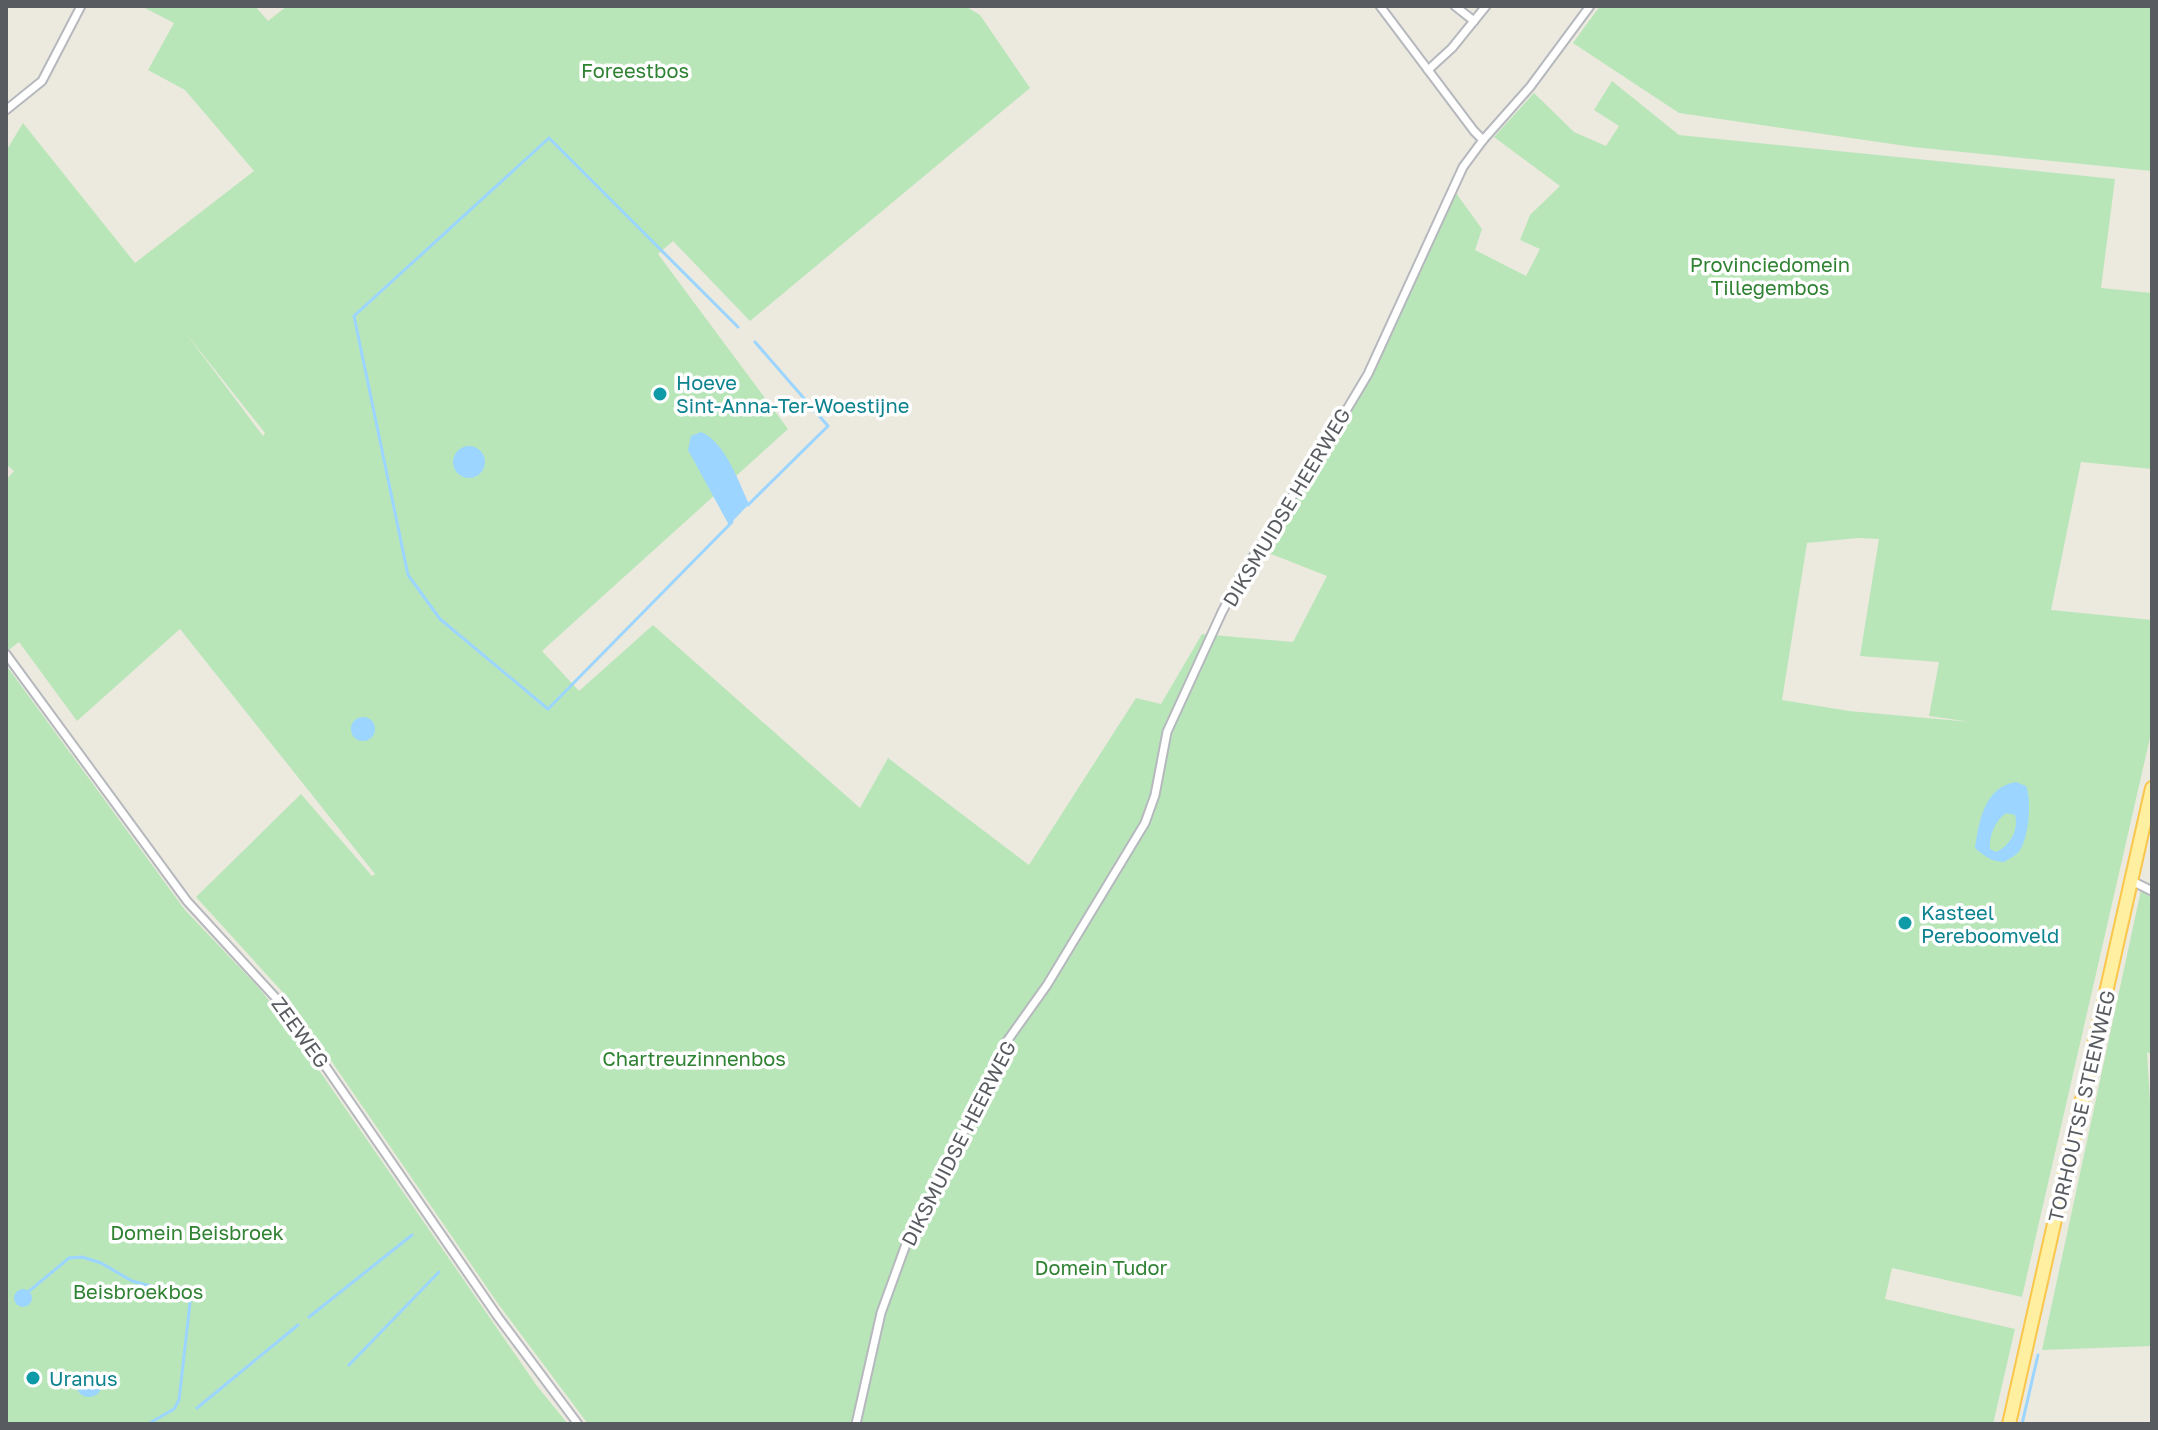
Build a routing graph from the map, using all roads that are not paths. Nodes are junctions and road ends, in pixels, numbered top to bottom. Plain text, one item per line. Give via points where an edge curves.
1 (81, 6) edge
2 (1380, 6) edge
3 (1455, 6) edge
4 (1486, 6) edge
5 (1590, 6) edge
6 (1474, 21) junction
7 (1428, 70) junction
8 (6, 110) edge
9 (1483, 140) junction
10 (6, 654) edge
11 (2152, 788) edge
12 (2132, 881) junction
13 (2152, 891) edge
14 (578, 1424) edge
15 (856, 1424) edge
16 (2009, 1424) edge

1 - 8 street via 42,81
2 - 7 street
3 - 6 street
4 - 6 street
5 - 9 street, DIKSMUIDSE HEERWEG
6 - 7 street
7 - 9 street
9 - 15 street, DIKSMUIDSE HEERWEG via 1454,184 1368,374 1222,612 1167,732 1145,823 1005,1044 909,1236 881,1313
10 - 14 street, ZEEWEG via 187,901 286,1009
11 - 12 main road, TORHOUTSE STEENWEG
12 - 13 street
12 - 16 main road, TORHOUTSE STEENWEG

